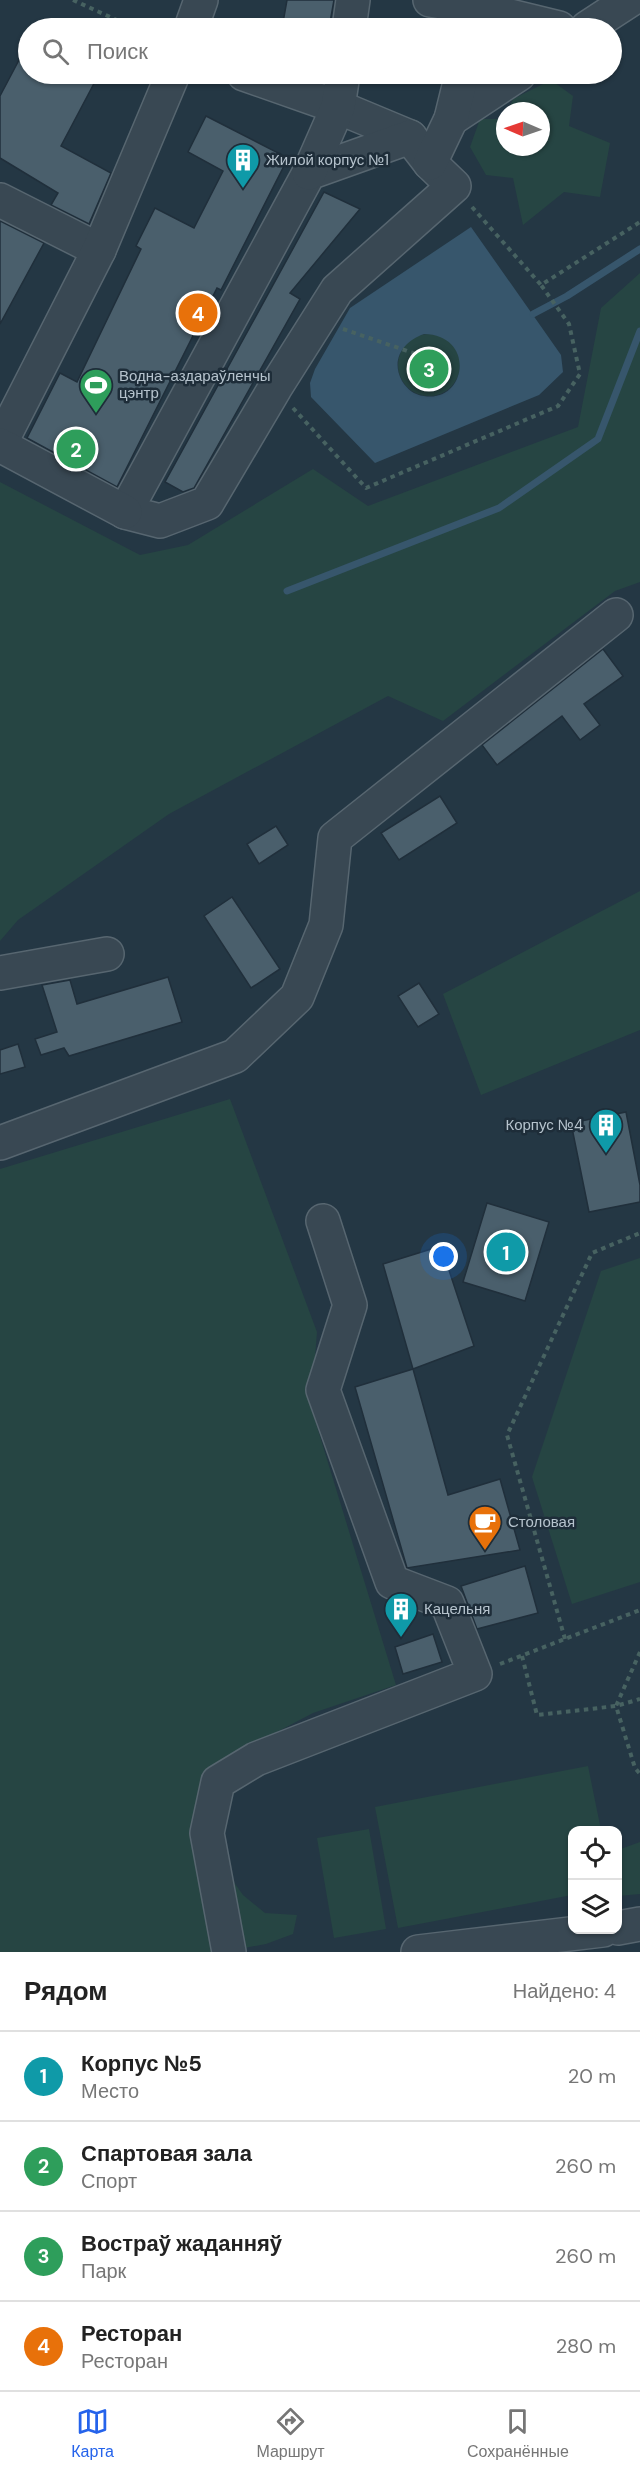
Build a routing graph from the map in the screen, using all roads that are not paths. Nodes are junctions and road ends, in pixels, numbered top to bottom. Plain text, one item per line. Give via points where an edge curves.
1 (201, 0) edge
2 (353, 0) edge
3 (430, 0) edge
4 (630, 0) edge
5 (476, 12) edge
6 (195, 18) edge
7 (350, 18) edge
8 (507, 18) edge
9 (602, 18) edge
10 (169, 84) edge
11 (272, 84) edge
12 (342, 84) edge
13 (460, 84) edge
14 (504, 84) edge
15 (338, 108) junction
16 (451, 119) junction
17 (410, 137) junction
18 (430, 163) junction
19 (309, 173) junction
20 (0, 200) edge
21 (99, 250) junction
22 (0, 445) edge
23 (125, 512) junction
24 (616, 615) dead end
25 (107, 954) dead end
26 (0, 974) edge
27 (0, 1143) edge
28 (323, 1221) dead end
29 (640, 1924) edge
30 (622, 1927) edge
31 (568, 1933) edge
32 (229, 1952) edge
33 (418, 1952) edge

1 - 6 street
2 - 7 street
3 - 5 street
4 - 9 street
5 - 8 street
10 - 21 street
11 - 15 street
12 - 15 street
13 - 16 street
14 - 16 street
15 - 17 street
15 - 19 street
16 - 18 street
17 - 18 street
17 - 19 street
18 - 23 street via 454,186 337,290 207,503 160,521
19 - 23 street
20 - 21 street
21 - 22 street
22 - 23 street
24 - 27 street via 334,838 327,925 297,997 235,1056
25 - 26 street
28 - 32 street via 350,1305 322,1390 392,1582 447,1603 474,1674 256,1759 218,1782 207,1833
29 - 30 street
31 - 33 street

